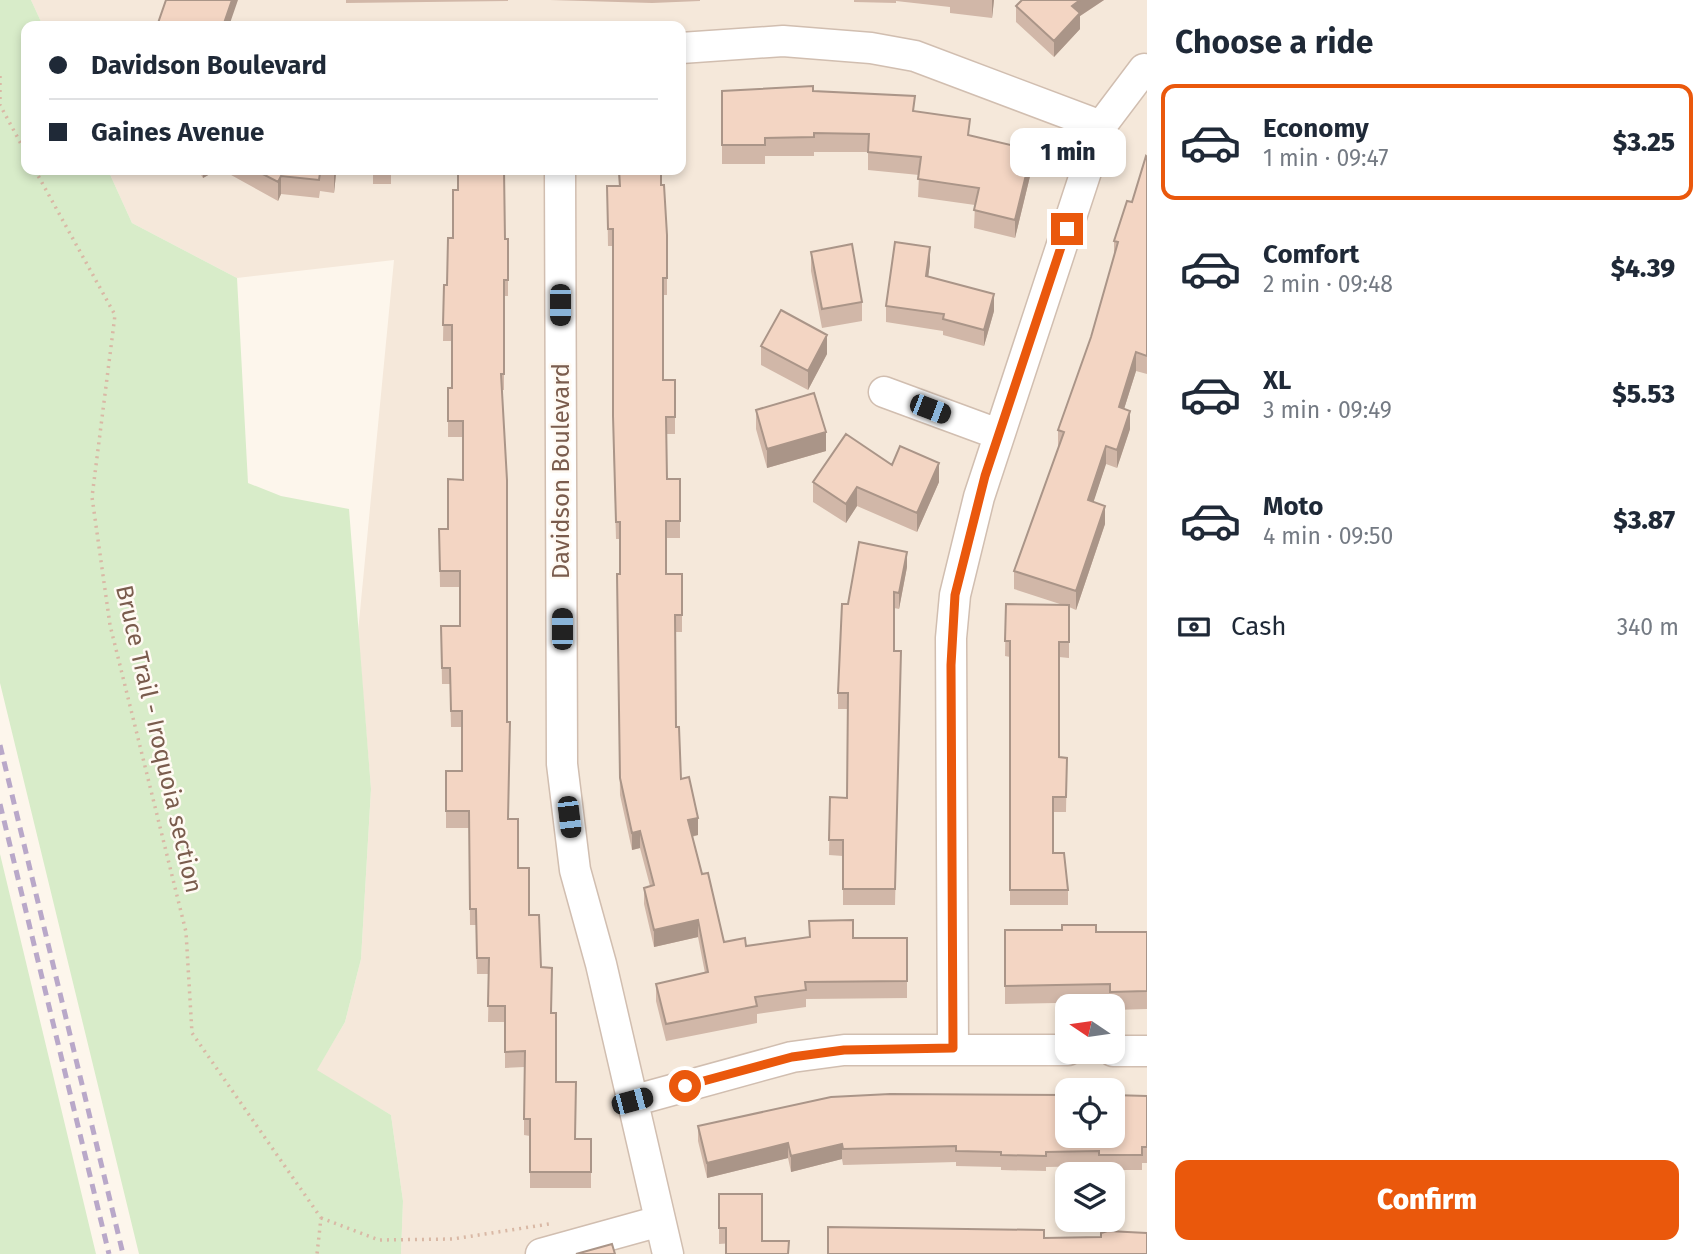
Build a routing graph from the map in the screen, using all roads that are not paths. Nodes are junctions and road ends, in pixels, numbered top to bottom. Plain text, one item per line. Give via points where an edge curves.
1 (686, 48) edge
2 (1144, 69) dead end
3 (1101, 126) junction
4 (560, 175) edge
5 (884, 392) dead end
6 (998, 434) junction
7 (953, 1048) junction
8 (1055, 1050) edge
9 (1125, 1051) edge
10 (1147, 1051) edge
11 (632, 1101) junction
12 (658, 1207) junction
13 (541, 1254) edge
14 (668, 1254) edge

1 - 3 street via 783,41 915,56
2 - 3 street
3 - 6 street
4 - 11 street, Davidson Boulevard via 562,764 575,870
5 - 6 street
6 - 7 street via 955,595 951,638
7 - 8 street
7 - 11 street via 844,1050 792,1057
9 - 10 street
11 - 12 street, Davidson Boulevard
12 - 13 street
12 - 14 street, Davidson Boulevard

